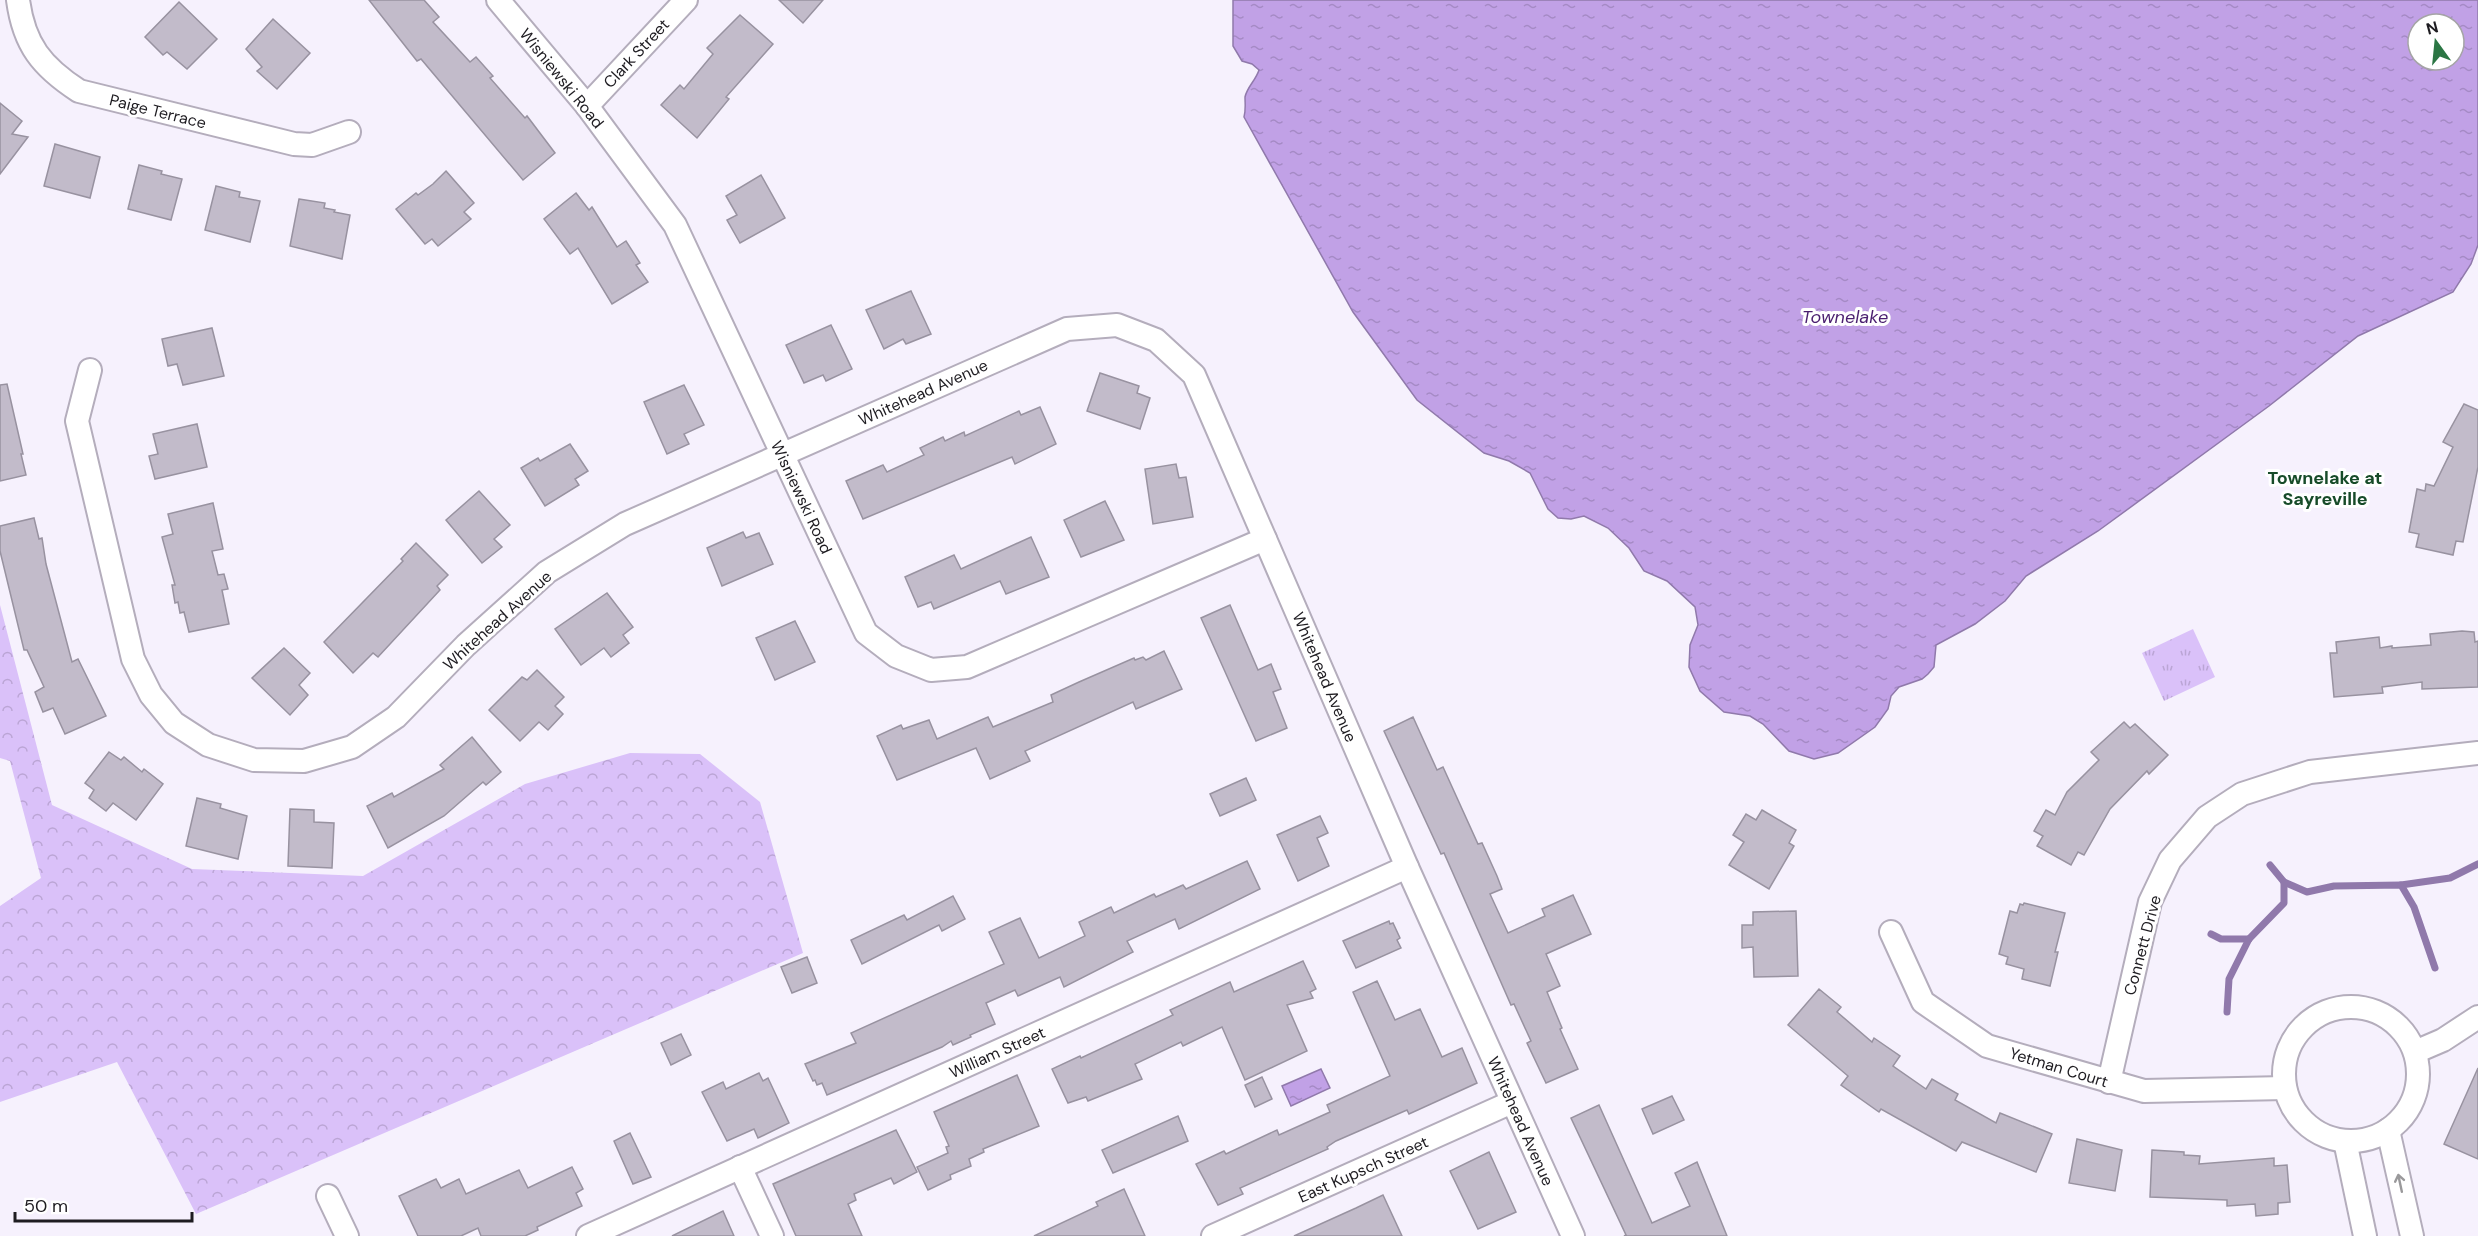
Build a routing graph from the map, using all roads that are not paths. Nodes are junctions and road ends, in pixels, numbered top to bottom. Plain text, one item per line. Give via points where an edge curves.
1 (18, 0) edge
2 (498, 0) edge
3 (686, 0) edge
4 (587, 106) junction
5 (349, 132) dead end
6 (90, 370) dead end
7 (782, 454) junction
8 (1265, 539) junction
9 (2478, 753) edge
10 (1407, 867) junction
11 (1891, 932) dead end
12 (2478, 1017) edge
13 (2415, 1052) junction
14 (2109, 1082) junction
15 (2285, 1088) junction
16 (1512, 1102) junction
17 (2388, 1130) junction
18 (2344, 1141) junction
19 (741, 1167) junction
20 (328, 1196) dead end
21 (347, 1236) edge
22 (588, 1236) edge
23 (772, 1236) edge
24 (1213, 1236) edge
25 (1573, 1236) edge
26 (2365, 1236) edge
27 (2412, 1236) edge

1 - 5 street, Paige Terrace via 24,31 36,55 79,91 294,144 312,145
2 - 4 street, Wisniewski Road
3 - 4 street, Clark Street
4 - 7 street, Wisniewski Road via 675,225
6 - 7 street, Whitehead Avenue via 77,422 134,659 151,695 174,723 208,745 255,760 304,761 352,747 396,717 466,645 547,572 625,524
7 - 8 street, Whitehead Avenue via 1067,329 1118,325 1156,340 1194,375
7 - 8 street, Wisniewski Road via 866,633 896,657 931,670 966,667
8 - 10 street, Whitehead Avenue
9 - 14 street, Connett Drive via 2310,772 2242,794 2207,817 2170,860 2150,902
10 - 16 street, Whitehead Avenue
10 - 19 street, William Street
11 - 14 street, Yetman Court via 1923,1002 1987,1046
12 - 13 street via 2443,1040
13 - 15 street via 2405,1033 2384,1014 2352,1006 2332,1009 2316,1016 2296,1035 2285,1063
13 - 17 street via 2419,1077 2415,1095 2405,1113
14 - 15 street, Yetman Court via 2144,1091
15 - 18 street via 2296,1112 2309,1126
16 - 24 street, East Kupsch Street
16 - 25 street, Whitehead Avenue
17 - 18 street via 2367,1139
27 -> 17 street
18 - 26 street
19 - 22 street, William Street
19 - 23 street
20 - 21 street

